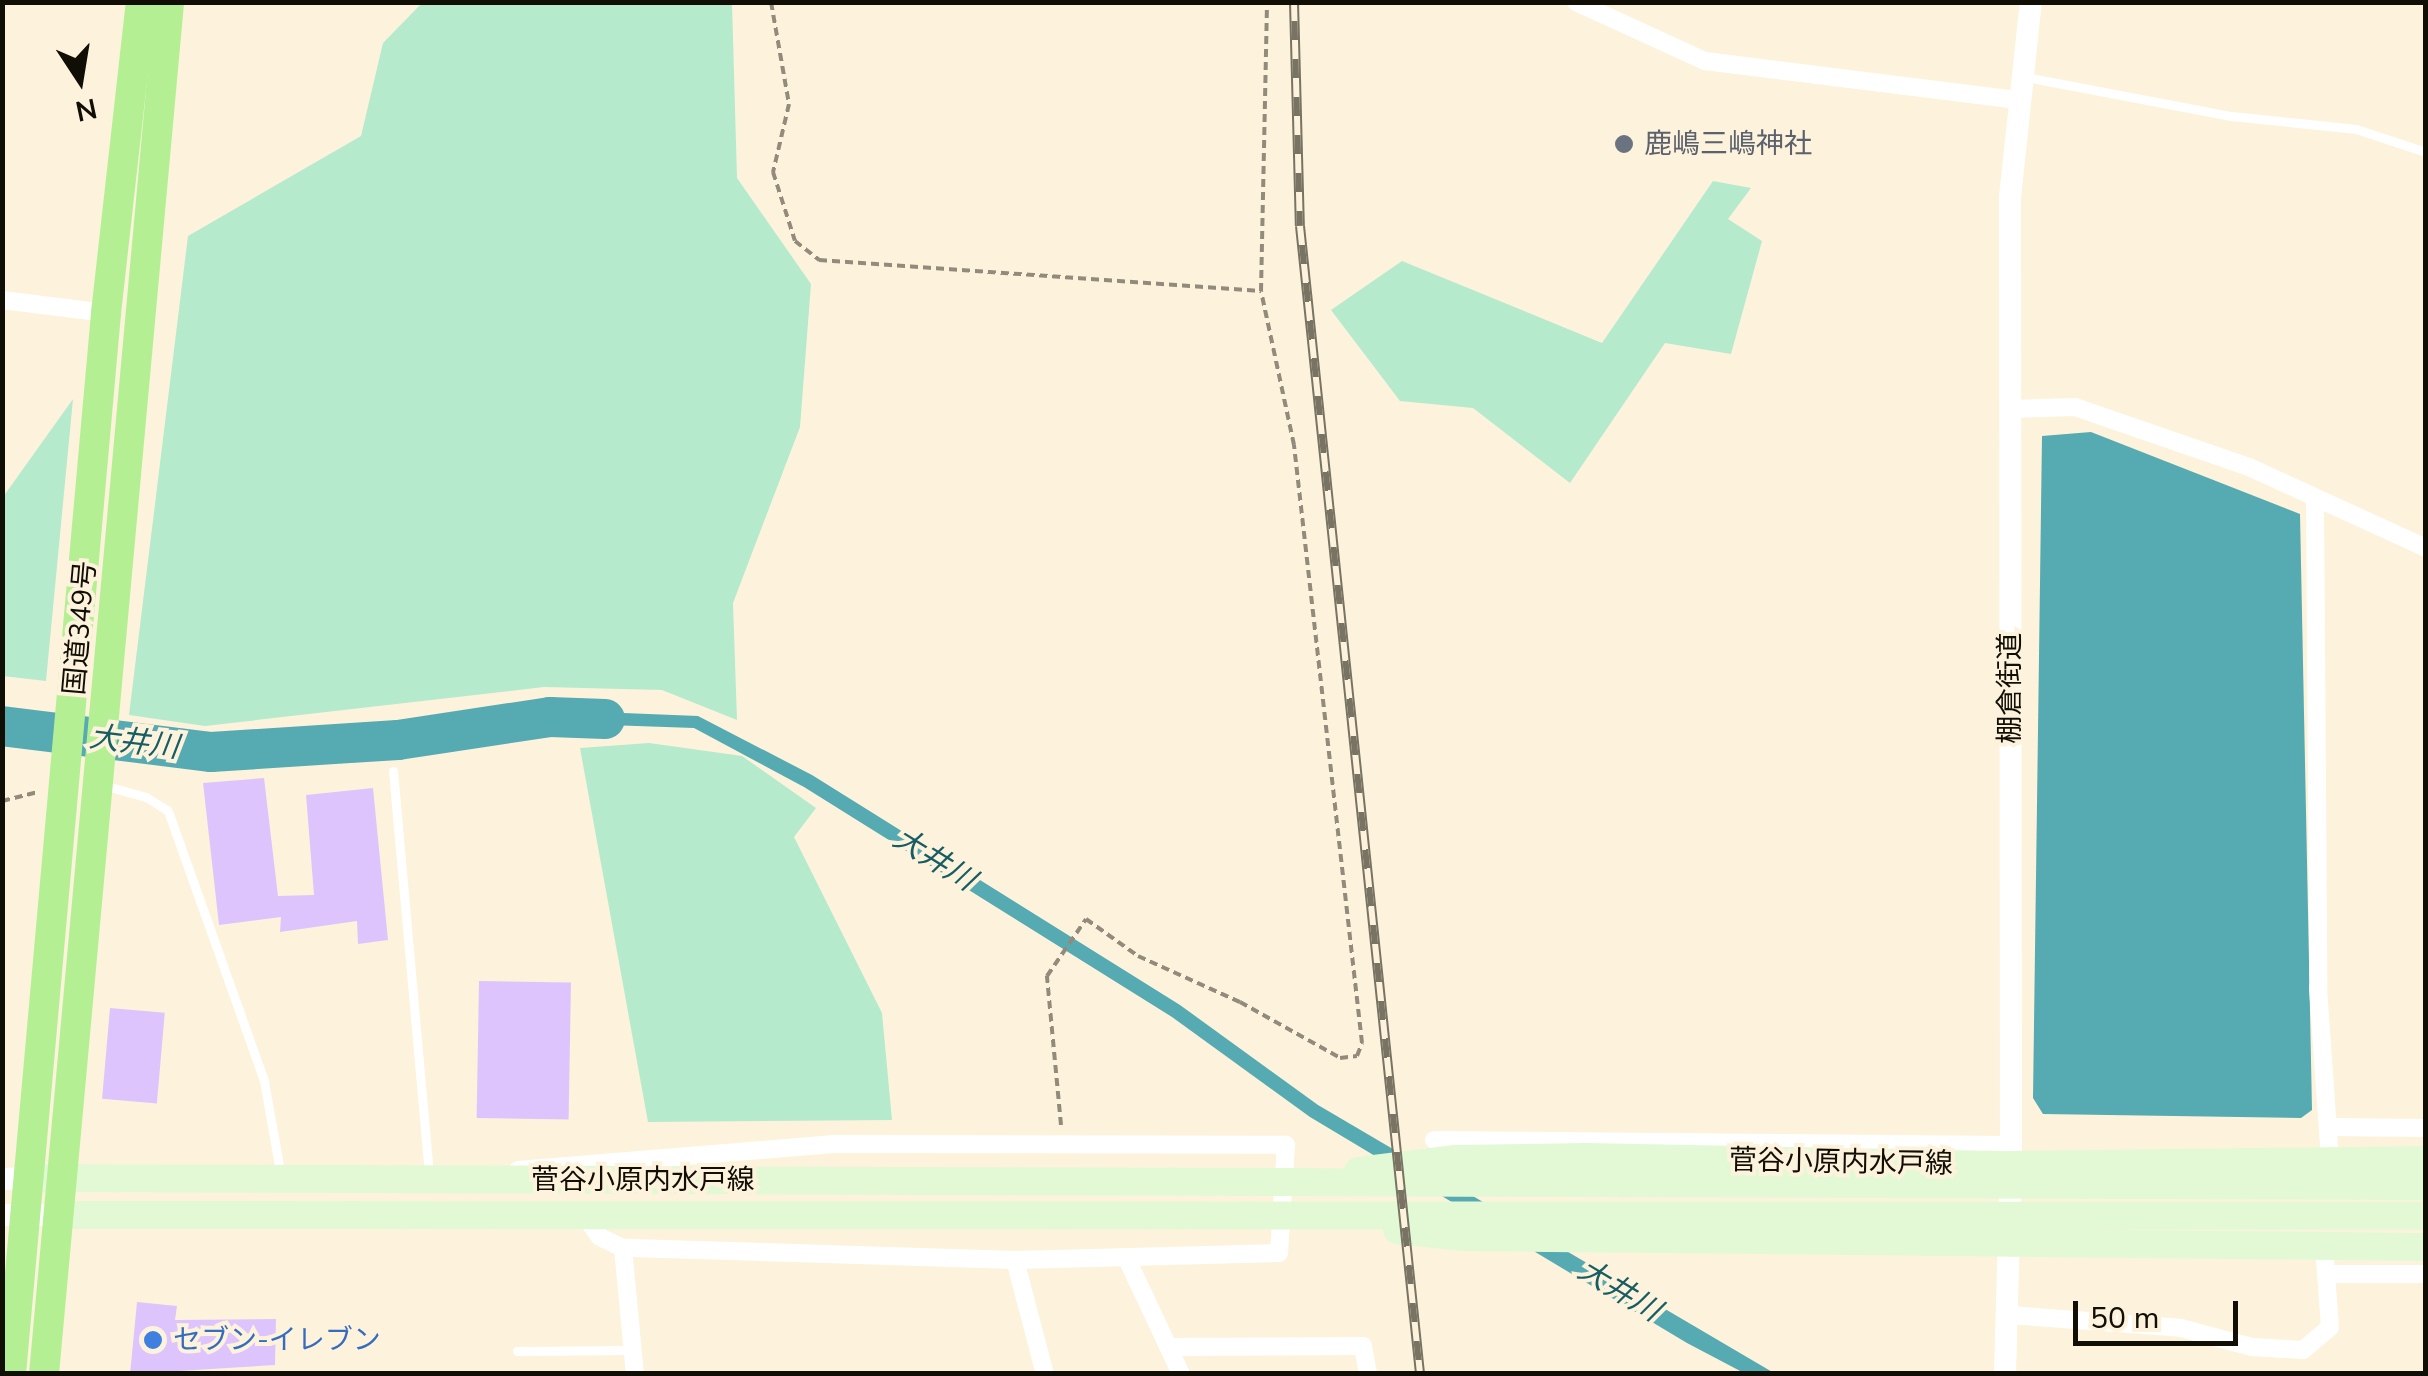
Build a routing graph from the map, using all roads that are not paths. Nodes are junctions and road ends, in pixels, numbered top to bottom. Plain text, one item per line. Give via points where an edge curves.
1 (142, 2) edge
2 (168, 2) edge
3 (1576, 2) edge
4 (2031, 2) edge
5 (2021, 76) junction
6 (2017, 100) junction
7 (2426, 152) edge
8 (2, 300) edge
9 (106, 313) junction
10 (2011, 409) junction
11 (2315, 501) junction
12 (2426, 548) edge
13 (88, 704) junction
14 (393, 771) dead end
15 (82, 775) junction
16 (2328, 1127) junction
17 (2426, 1128) edge
18 (1434, 1140) dead end
19 (2011, 1155) junction
20 (2330, 1159) junction
21 (2426, 1160) edge
22 (16, 1178) edge
23 (62, 1178) junction
24 (282, 1178) junction
25 (429, 1179) junction
26 (476, 1180) junction
27 (1257, 1182) junction
28 (2426, 1186) edge
29 (2053, 1200) junction
30 (14, 1215) edge
31 (59, 1215) junction
32 (584, 1215) junction
33 (1259, 1215) junction
34 (2426, 1216) edge
35 (2010, 1245) junction
36 (2426, 1247) edge
37 (623, 1248) junction
38 (1126, 1257) junction
39 (1015, 1260) junction
40 (2328, 1261) junction
41 (2426, 1274) edge
42 (2010, 1315) junction
43 (1168, 1347) junction
44 (633, 1350) junction
45 (517, 1351) dead end
46 (11, 1374) edge
47 (44, 1374) edge
48 (635, 1374) edge
49 (1045, 1374) edge
50 (1181, 1374) edge
51 (1368, 1374) edge
52 (2005, 1374) edge

1 - 9 highway, 国道349号
2 - 13 highway, 国道349号
3 - 6 street via 1704,61
4 - 5 street, 棚倉街道
5 - 6 street, 棚倉街道
5 - 7 lane via 2231,116 2356,129
6 - 10 street, 棚倉街道 via 2010,197
8 - 9 street
9 - 13 highway, 国道349号
10 - 11 street via 2075,407 2249,467
10 - 19 street, 棚倉街道
11 - 12 street
11 - 16 street via 2318,988
13 - 15 highway, 国道349号
14 - 25 lane
15 - 22 highway, 国道349号
15 - 23 highway, 国道349号
15 - 24 lane via 168,812 264,1081
16 - 17 street
16 - 20 street
18 - 19 street
19 - 20 main road, 菅谷小原内水戸線
19 - 27 main road, 菅谷小原内水戸線 via 1455,1159
19 - 35 street, 棚倉街道
20 - 21 main road, 菅谷小原内水戸線
22 - 23 main road, 菅谷小原内水戸線
22 - 30 highway, 国道349号
23 - 24 main road, 菅谷小原内水戸線
23 - 31 highway, 国道349号
24 - 25 main road, 菅谷小原内水戸線
25 - 26 main road, 菅谷小原内水戸線
26 - 27 main road, 菅谷小原内水戸線
26 - 38 street via 532,1166 834,1144 1062,1139 1286,1145 1279,1253
27 - 29 main road, 菅谷小原内水戸線
28 - 29 main road, 菅谷小原内水戸線
29 - 33 main road, 菅谷小原内水戸線
29 - 34 main road, 菅谷小原内水戸線
30 - 31 street
30 - 46 highway, 国道349号
31 - 32 main road, 菅谷小原内水戸線
31 - 47 highway, 国道349号
32 - 33 main road, 菅谷小原内水戸線
32 - 37 street via 600,1237
33 - 35 main road, 菅谷小原内水戸線 via 1461,1236
35 - 40 main road, 菅谷小原内水戸線
35 - 42 street, 棚倉街道
36 - 40 main road, 菅谷小原内水戸線
37 - 39 street
37 - 44 street
38 - 39 street
38 - 43 street
39 - 49 street
40 - 41 street
40 - 42 street via 2330,1326 2303,1350 2252,1347 2181,1328
42 - 52 street, 棚倉街道
43 - 50 street
43 - 51 street via 1363,1346
44 - 45 lane
44 - 48 street

